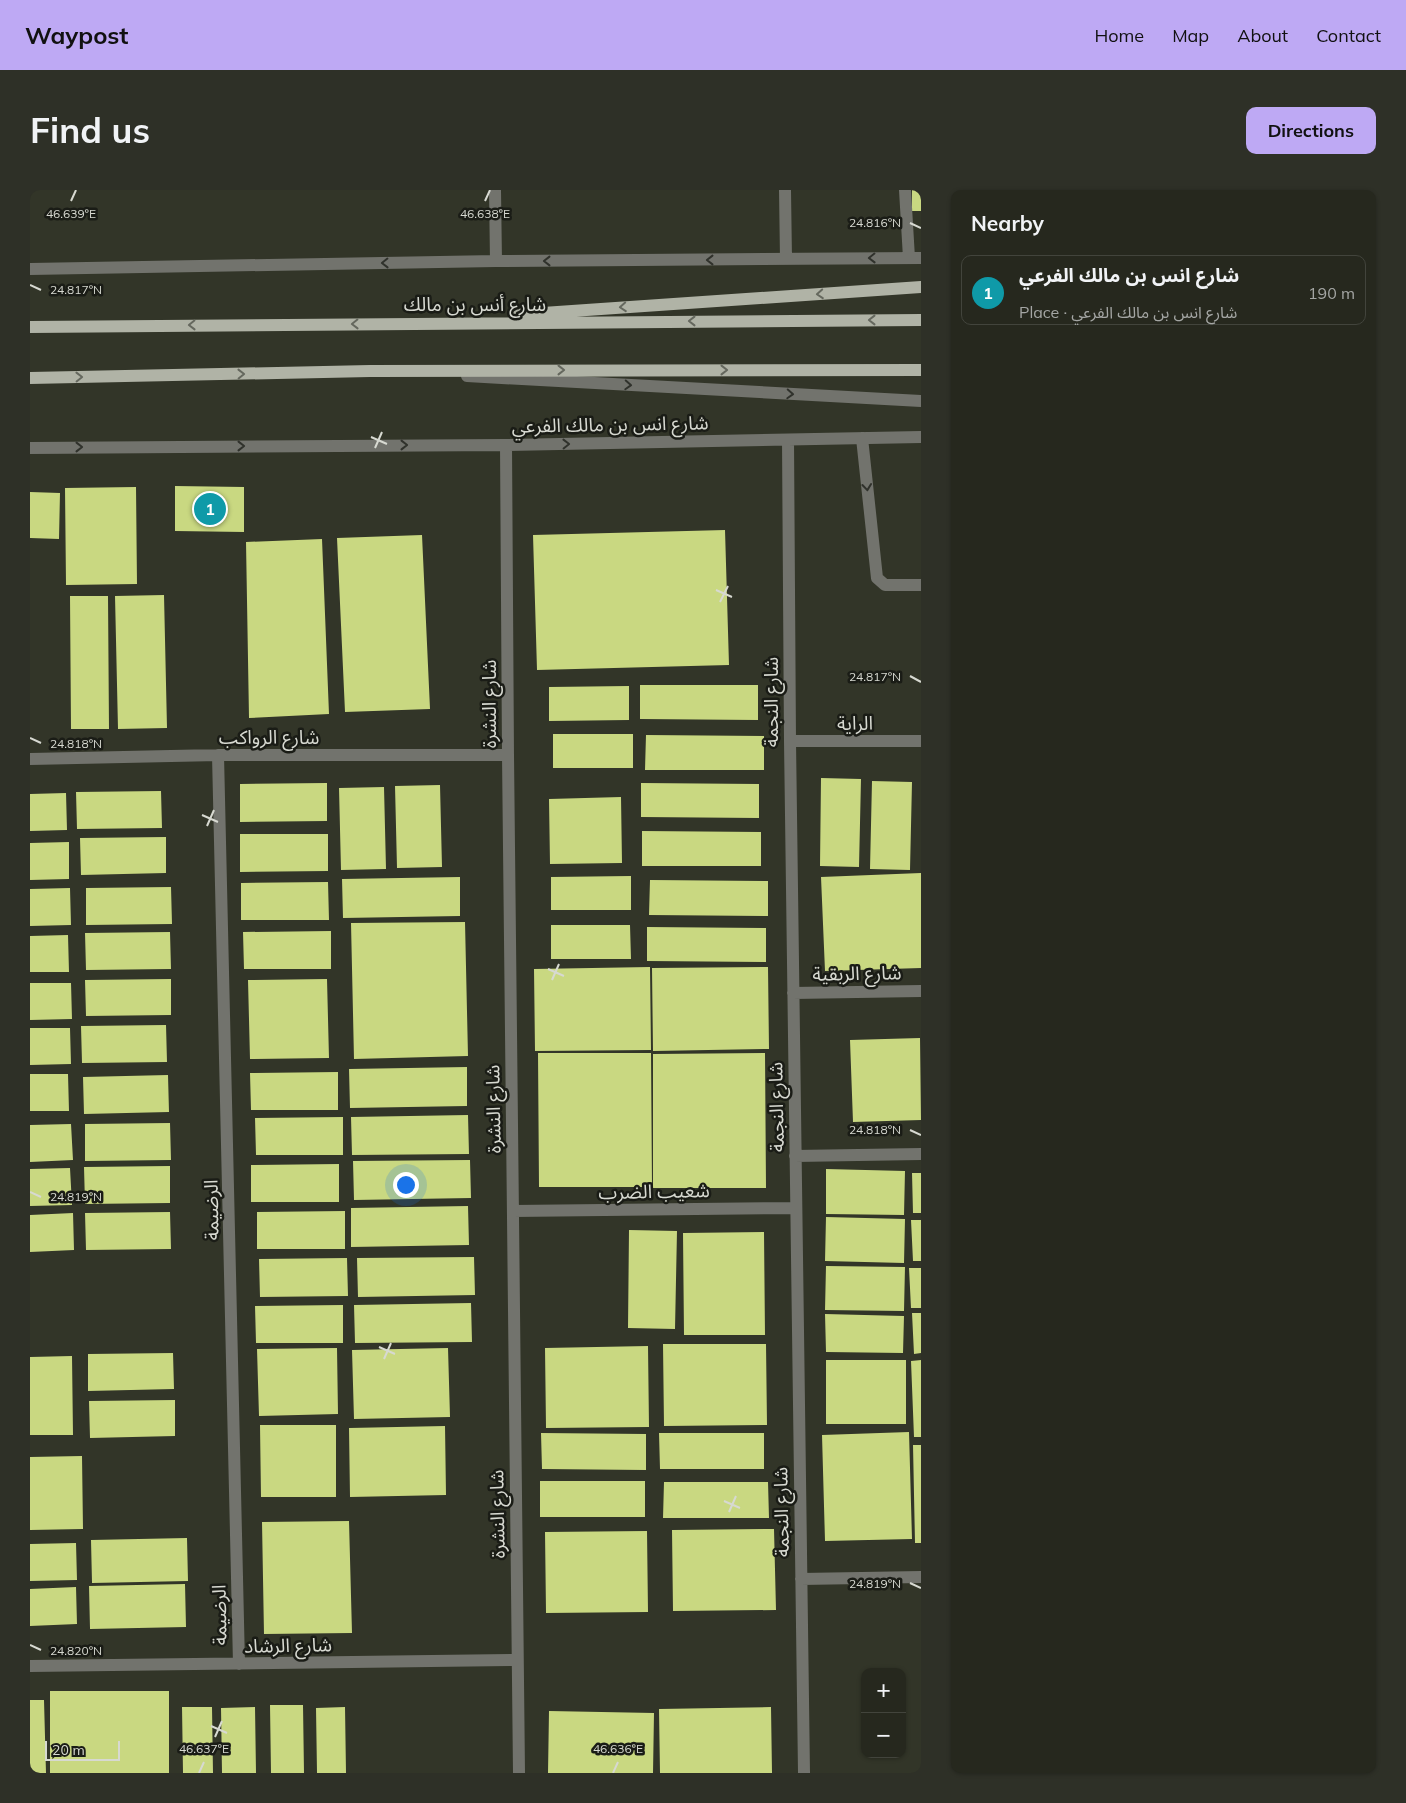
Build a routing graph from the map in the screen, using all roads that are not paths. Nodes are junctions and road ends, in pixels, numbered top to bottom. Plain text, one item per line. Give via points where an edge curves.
1 (495, 190) edge
2 (785, 190) edge
3 (905, 190) edge
4 (915, 258) edge
5 (786, 259) junction
6 (496, 261) junction
7 (30, 268) edge
8 (921, 287) edge
9 (921, 320) edge
10 (387, 323) junction
11 (30, 327) edge
12 (921, 370) edge
13 (370, 371) junction
14 (30, 378) edge
15 (921, 401) edge
16 (921, 437) edge
17 (862, 438) junction
18 (788, 440) junction
19 (506, 445) junction
20 (30, 448) edge
21 (921, 585) edge
22 (790, 742) junction
23 (921, 742) edge
24 (508, 755) junction
25 (218, 756) junction
26 (30, 759) edge
27 (921, 991) edge
28 (793, 993) junction
29 (921, 1154) edge
30 (795, 1156) junction
31 (796, 1208) junction
32 (513, 1211) junction
33 (921, 1577) edge
34 (801, 1579) junction
35 (517, 1660) junction
36 (239, 1664) junction
37 (30, 1666) edge
38 (519, 1773) edge
39 (804, 1773) edge

1 - 6 street
2 - 5 street
3 - 4 street
4 -> 5 street
5 -> 6 street
6 -> 7 street
8 -> 10 main road
9 -> 10 main road, شارع أنس بن مالك
10 -> 11 main road, شارع أنس بن مالك
13 -> 12 main road
14 -> 13 main road
13 -> 15 street
16 - 17 street, شارع انس بن مالك الفرعي
17 - 18 street, شارع انس بن مالك الفرعي
17 -> 21 street via 878,578 885,585
19 -> 18 street, شارع انس بن مالك الفرعي
18 - 22 street, شارع النجمة
20 -> 19 street, شارع انس بن مالك الفرعي
19 - 24 street, شارع النشرة
22 - 23 street, الراية
22 - 28 street, شارع النجمة
24 - 25 street, شارع الرواكب
24 - 32 street, شارع النشرة
25 - 26 street, شارع الرواكب
25 - 36 street, الرضيمة
27 - 28 street, شارع الربقية
28 - 30 street, شارع النجمة
29 - 30 street
30 - 31 street, شارع النجمة
31 - 32 street, شعيب الضرب
31 - 34 street, شارع النجمة
32 - 35 street, شارع النشرة
33 - 34 street
34 - 39 street, شارع النجمة
35 - 36 street, شارع الرشاد
35 - 38 street, شارع النشرة
36 - 37 street, شارع الرشاد

